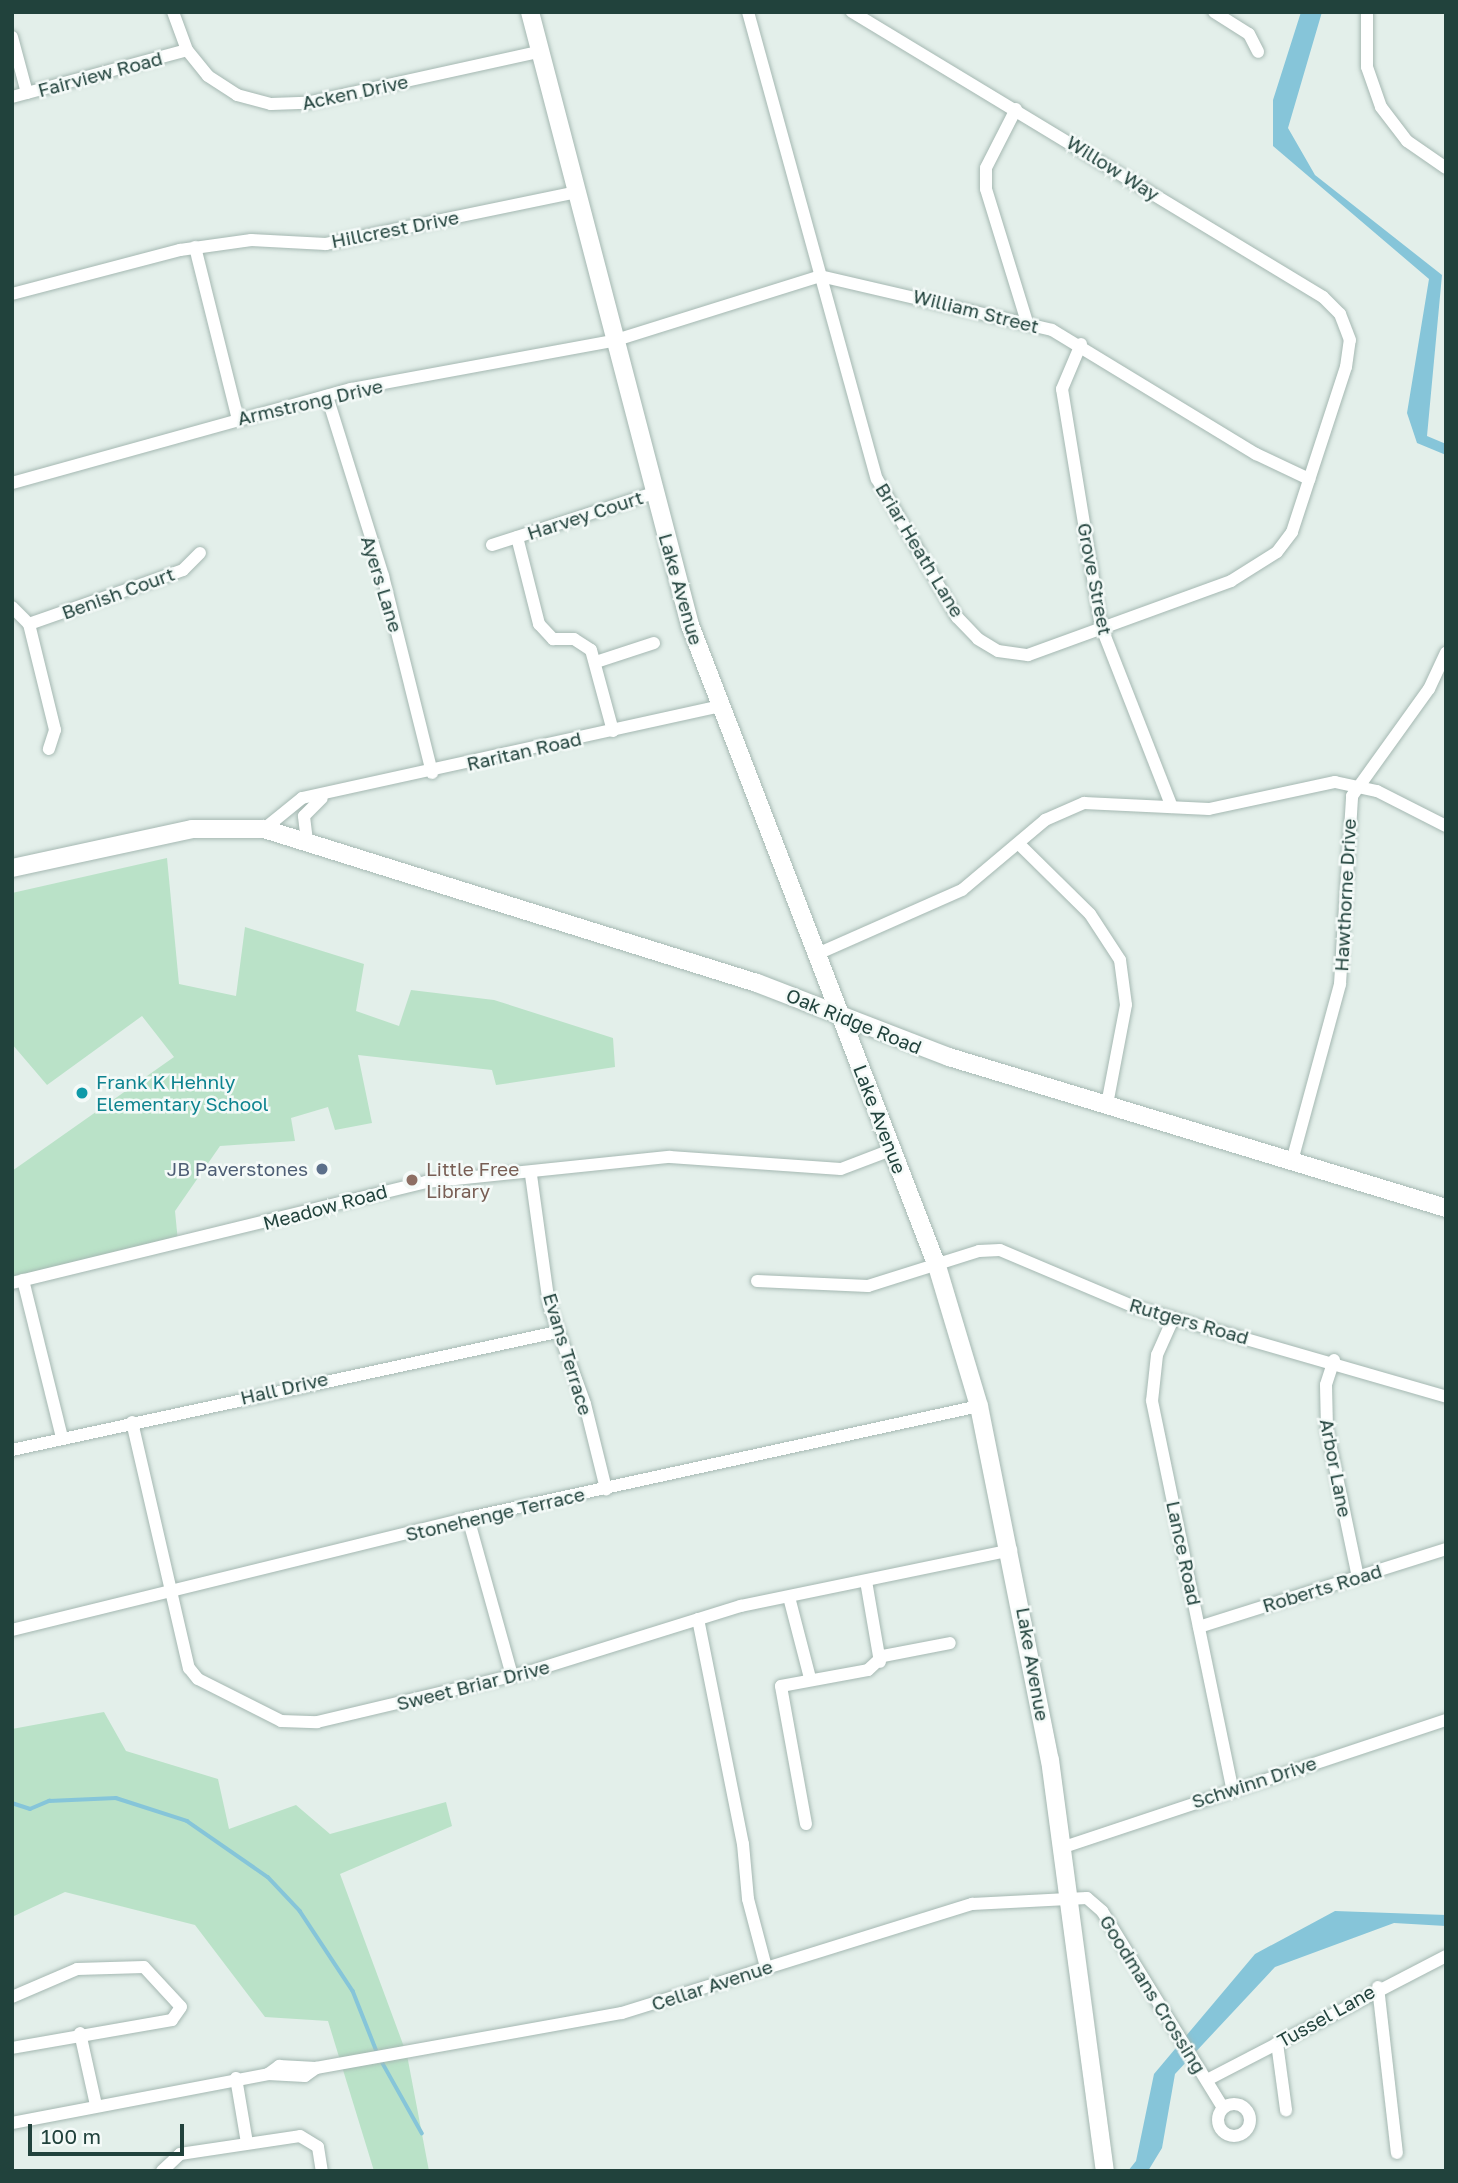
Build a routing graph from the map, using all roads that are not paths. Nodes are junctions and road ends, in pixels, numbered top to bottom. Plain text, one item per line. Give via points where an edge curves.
1 (173, 12) edge
2 (530, 12) edge
3 (748, 12) edge
4 (852, 12) edge
5 (1367, 12) edge
6 (1216, 13) edge
7 (12, 37) edge
8 (187, 50) junction
9 (538, 52) junction
10 (1258, 52) dead end
11 (27, 93) junction
12 (12, 97) edge
13 (1016, 109) junction
14 (1446, 168) edge
15 (572, 193) junction
16 (195, 247) junction
17 (820, 276) junction
18 (12, 294) edge
19 (1027, 322) junction
20 (613, 341) junction
21 (1081, 344) junction
22 (1349, 346) joint
23 (327, 396) junction
24 (238, 419) junction
25 (1309, 479) junction
26 (12, 483) edge
27 (654, 493) junction
28 (517, 537) junction
29 (492, 545) dead end
30 (200, 552) dead end
31 (12, 607) edge
32 (29, 624) junction
33 (1102, 630) junction
34 (654, 643) dead end
35 (1446, 653) edge
36 (596, 662) junction
37 (719, 706) junction
38 (613, 731) junction
39 (49, 749) dead end
40 (432, 773) junction
41 (1357, 784) junction
42 (329, 794) junction
43 (1172, 807) junction
44 (1446, 826) edge
45 (264, 829) junction
46 (307, 841) junction
47 (1020, 845) junction
48 (12, 868) edge
49 (817, 954) junction
50 (842, 1019) junction
51 (1107, 1105) junction
52 (891, 1150) junction
53 (1292, 1161) junction
54 (530, 1175) junction
55 (1446, 1208) edge
56 (937, 1266) junction
57 (18, 1281) edge
58 (757, 1281) dead end
59 (1173, 1319) junction
60 (557, 1332) junction
61 (1334, 1360) junction
62 (1446, 1397) edge
63 (979, 1406) junction
64 (132, 1422) junction
65 (62, 1438) junction
66 (12, 1450) edge
67 (606, 1489) junction
68 (468, 1518) junction
69 (1446, 1549) edge
70 (1011, 1550) junction
71 (1358, 1577) junction
72 (866, 1581) junction
73 (170, 1592) junction
74 (789, 1597) junction
75 (698, 1619) junction
76 (1199, 1627) junction
77 (12, 1630) edge
78 (950, 1643) dead end
79 (880, 1662) junction
80 (512, 1676) junction
81 (810, 1678) junction
82 (1446, 1720) edge
83 (1232, 1789) junction
84 (806, 1824) dead end
85 (1064, 1847) junction
86 (1070, 1898) junction
87 (1446, 1956) edge
88 (766, 1967) junction
89 (1378, 1987) junction
90 (12, 1997) edge
91 (80, 2033) junction
92 (1277, 2043) junction
93 (12, 2048) edge
94 (236, 2078) junction
95 (1206, 2080) junction
96 (96, 2105) junction
97 (1223, 2108) dead end
98 (1286, 2110) dead end
99 (12, 2123) edge
100 (247, 2143) junction
101 (1397, 2154) dead end
102 (162, 2171) edge
103 (322, 2171) edge
104 (1105, 2171) edge

1 - 8 street, Acken Drive
2 - 9 main road, Lake Avenue
3 - 17 street, Briar Heath Lane
4 - 13 street, Willow Way
5 - 14 street via 1366,60 1381,107 1407,141
6 - 10 street via 1249,34
7 - 11 street
8 - 9 street, Acken Drive via 227,90 282,105
8 - 11 street, Fairview Road
9 - 15 main road, Lake Avenue
11 - 12 street, Fairview Road
13 - 19 street via 986,167 986,189
13 - 22 street, Willow Way via 1323,298 1340,314
15 - 16 street, Hillcrest Drive via 326,244 251,240
15 - 20 main road, Lake Avenue
16 - 18 street, Hillcrest Drive
16 - 24 street
17 - 19 street, William Street
17 - 20 street, William Street
17 - 33 street, Briar Heath Lane via 877,479 957,617 978,639 1015,656
19 - 21 street, William Street
20 - 23 street, Armstrong Drive
20 - 27 main road, Lake Avenue
21 - 25 street, William Street via 1256,454
21 - 33 street, Grove Street via 1062,389
22 - 25 street, Briar Heath Lane
23 - 24 street, Armstrong Drive
23 - 40 street, Ayers Lane via 383,576
24 - 26 street, Armstrong Drive
25 - 33 street, Briar Heath Lane via 1292,532 1261,563
27 - 28 street, Harvey Court
27 - 37 main road, Lake Avenue
28 - 29 street, Harvey Court
28 - 36 street, Harvey Court via 544,632 582,641
30 - 32 street, Benish Court via 183,570
31 - 32 street
32 - 39 street via 55,730
33 - 43 street, Grove Street
34 - 36 street
35 - 41 street, Hawthorne Drive via 1429,689
36 - 38 street
37 - 38 street, Raritan Road
37 - 49 main road, Lake Avenue
38 - 40 street, Raritan Road
40 - 42 street, Raritan Road
41 - 43 street via 1335,782 1245,805
41 - 44 street
41 - 53 street, Hawthorne Drive via 1348,816 1340,984
42 - 45 street, Raritan Road via 302,799
42 - 46 street via 304,816
43 - 47 street via 1084,803 1045,820
45 - 46 main road, Oak Ridge Road
45 - 48 main road via 192,829
46 - 50 main road, Oak Ridge Road via 757,983
47 - 49 street via 944,900
47 - 51 street via 1090,914 1120,960 1126,1005
49 - 50 main road, Lake Avenue
50 - 51 main road, Oak Ridge Road
50 - 52 main road, Lake Avenue
51 - 53 main road, Oak Ridge Road
52 - 54 street, Meadow Road via 841,1169 670,1157
52 - 56 main road, Lake Avenue
53 - 55 main road, Oak Ridge Road
54 - 57 street, Meadow Road via 400,1187
54 - 60 street, Evans Terrace
56 - 58 street, Rutgers Road via 868,1286
56 - 59 street, Rutgers Road via 1000,1250
56 - 63 main road, Lake Avenue
57 - 65 street
59 - 61 street, Rutgers Road
59 - 76 street, Lance Road via 1157,1355 1153,1401
60 - 64 street, Hall Drive
60 - 67 street, Evans Terrace via 585,1404
61 - 62 street, Rutgers Road
61 - 71 street, Arbor Lane via 1326,1385 1326,1429
63 - 67 street, Stonehenge Terrace
63 - 70 main road, Lake Avenue
64 - 65 street, Hall Drive
64 - 73 street, Sweet Briar Drive
65 - 66 street, Hall Drive
67 - 68 street, Stonehenge Terrace
68 - 73 street, Stonehenge Terrace
68 - 80 street
69 - 71 street, Roberts Road
70 - 72 street, Sweet Briar Drive
70 - 85 main road, Lake Avenue
71 - 76 street, Roberts Road
72 - 74 street, Sweet Briar Drive
72 - 79 street
73 - 77 street, Stonehenge Terrace
73 - 80 street, Sweet Briar Drive via 193,1674 281,1721 317,1721
74 - 75 street, Sweet Briar Drive
74 - 81 street
75 - 80 street, Sweet Briar Drive
75 - 88 street via 743,1844 748,1899
76 - 83 street, Lance Road
78 - 79 street
79 - 81 street via 868,1670
81 - 84 street via 781,1686
82 - 83 street, Schwinn Drive
83 - 85 street, Schwinn Drive
85 - 86 main road, Lake Avenue
86 - 88 street, Cellar Avenue via 972,1904
86 - 95 street, Goodmans Crossing via 1087,1898 1102,1911
86 - 104 main road, Lake Avenue
87 - 89 street, Tussel Lane
88 - 94 street, Cellar Avenue via 622,2013 316,2068 304,2077 268,2074
89 - 92 street, Tussel Lane
89 - 101 street
90 - 91 street via 77,1969 144,1967 181,2007 172,2020
91 - 93 street
91 - 96 street
92 - 95 street, Tussel Lane
92 - 98 street
94 - 96 street, Cellar Avenue
94 - 100 street
95 - 97 street, Goodmans Crossing
96 - 99 street, Cellar Avenue
100 - 102 street via 180,2154
100 - 103 street via 307,2137 318,2147

